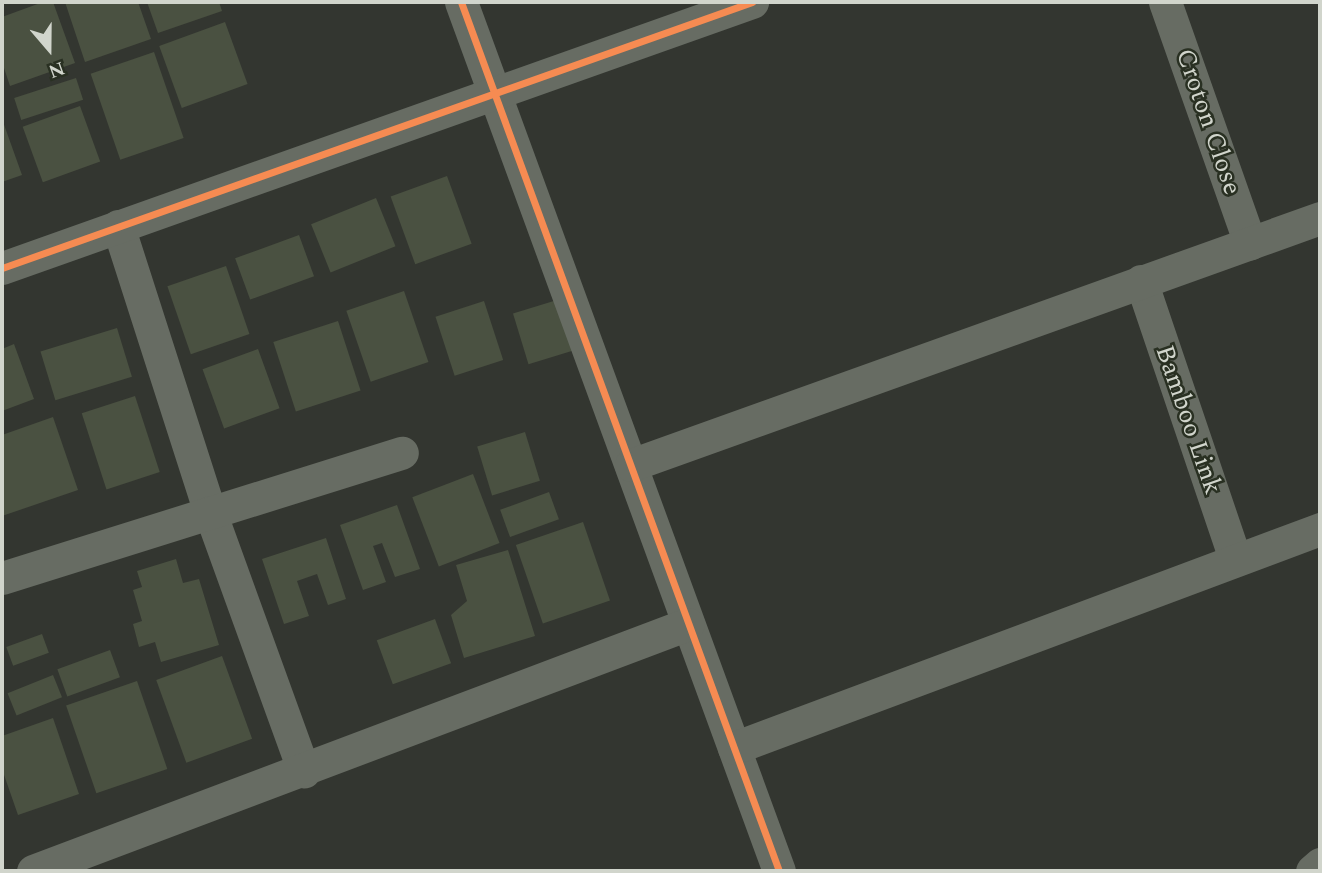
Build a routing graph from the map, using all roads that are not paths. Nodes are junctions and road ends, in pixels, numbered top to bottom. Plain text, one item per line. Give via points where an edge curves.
1 (461, 2) edge
2 (752, 2) edge
3 (1166, 2) edge
4 (494, 92) junction
5 (1320, 218) edge
6 (118, 226) junction
7 (1250, 243) junction
8 (2, 268) edge
9 (1141, 281) junction
10 (402, 453) dead end
11 (631, 465) junction
12 (210, 512) junction
13 (1320, 529) edge
14 (1235, 558) junction
15 (2, 578) edge
16 (688, 624) junction
17 (734, 748) junction
18 (304, 771) junction
19 (1320, 864) edge
20 (33, 871) edge
21 (779, 871) edge
22 (1312, 871) edge

1 - 4 street
2 - 4 street
3 - 7 street, Croton Close
4 - 6 street
4 - 11 street
5 - 7 street
6 - 8 street
6 - 12 street
7 - 9 street
9 - 11 street
9 - 14 street, Bamboo Link
10 - 12 street
11 - 16 street
12 - 15 street
12 - 18 street
13 - 14 street
14 - 17 street
16 - 17 street
16 - 18 street
17 - 21 street
18 - 20 street
19 - 22 street

